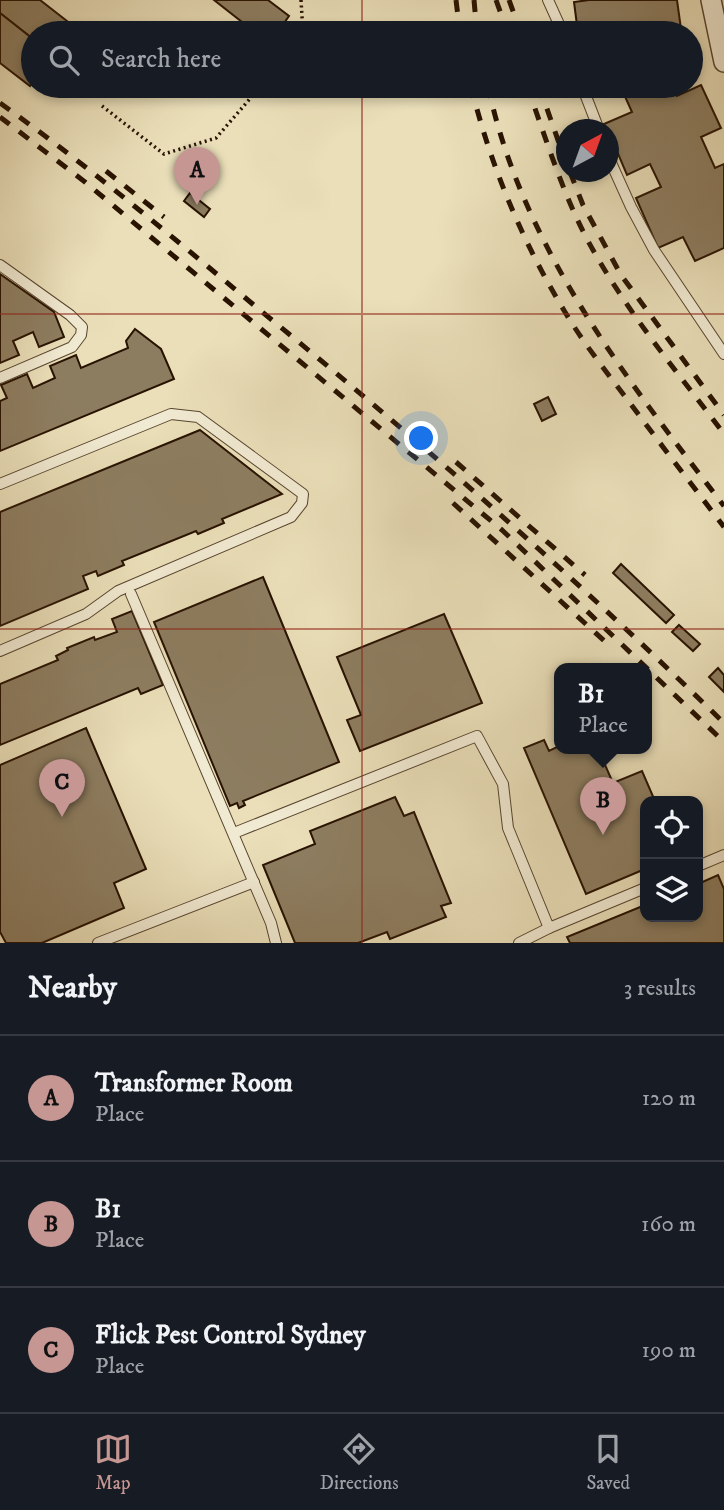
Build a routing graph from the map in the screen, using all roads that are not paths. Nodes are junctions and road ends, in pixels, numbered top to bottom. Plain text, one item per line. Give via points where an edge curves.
1 (548, 0) edge
2 (711, 0) edge
3 (558, 21) edge
4 (724, 62) edge
5 (587, 98) edge
6 (595, 119) edge
7 (619, 180) edge
8 (0, 265) edge
9 (724, 354) edge
10 (0, 378) edge
11 (0, 484) edge
12 (131, 594) dead end
13 (0, 651) edge
14 (234, 834) junction
15 (724, 855) edge
16 (703, 864) edge
17 (254, 882) junction
18 (640, 890) edge
19 (549, 928) junction
20 (98, 943) edge
21 (276, 943) edge
22 (519, 943) edge

1 - 3 lane
2 - 4 street
5 - 6 lane
7 - 9 lane via 653,250
8 - 10 lane via 82,327 72,348
11 - 13 lane via 171,414 198,417 303,494 291,517 118,591 86,614
12 - 14 lane
14 - 17 lane
14 - 19 lane via 477,736 503,784 508,828
15 - 16 lane
17 - 20 lane
17 - 21 lane
18 - 19 lane
19 - 22 lane

